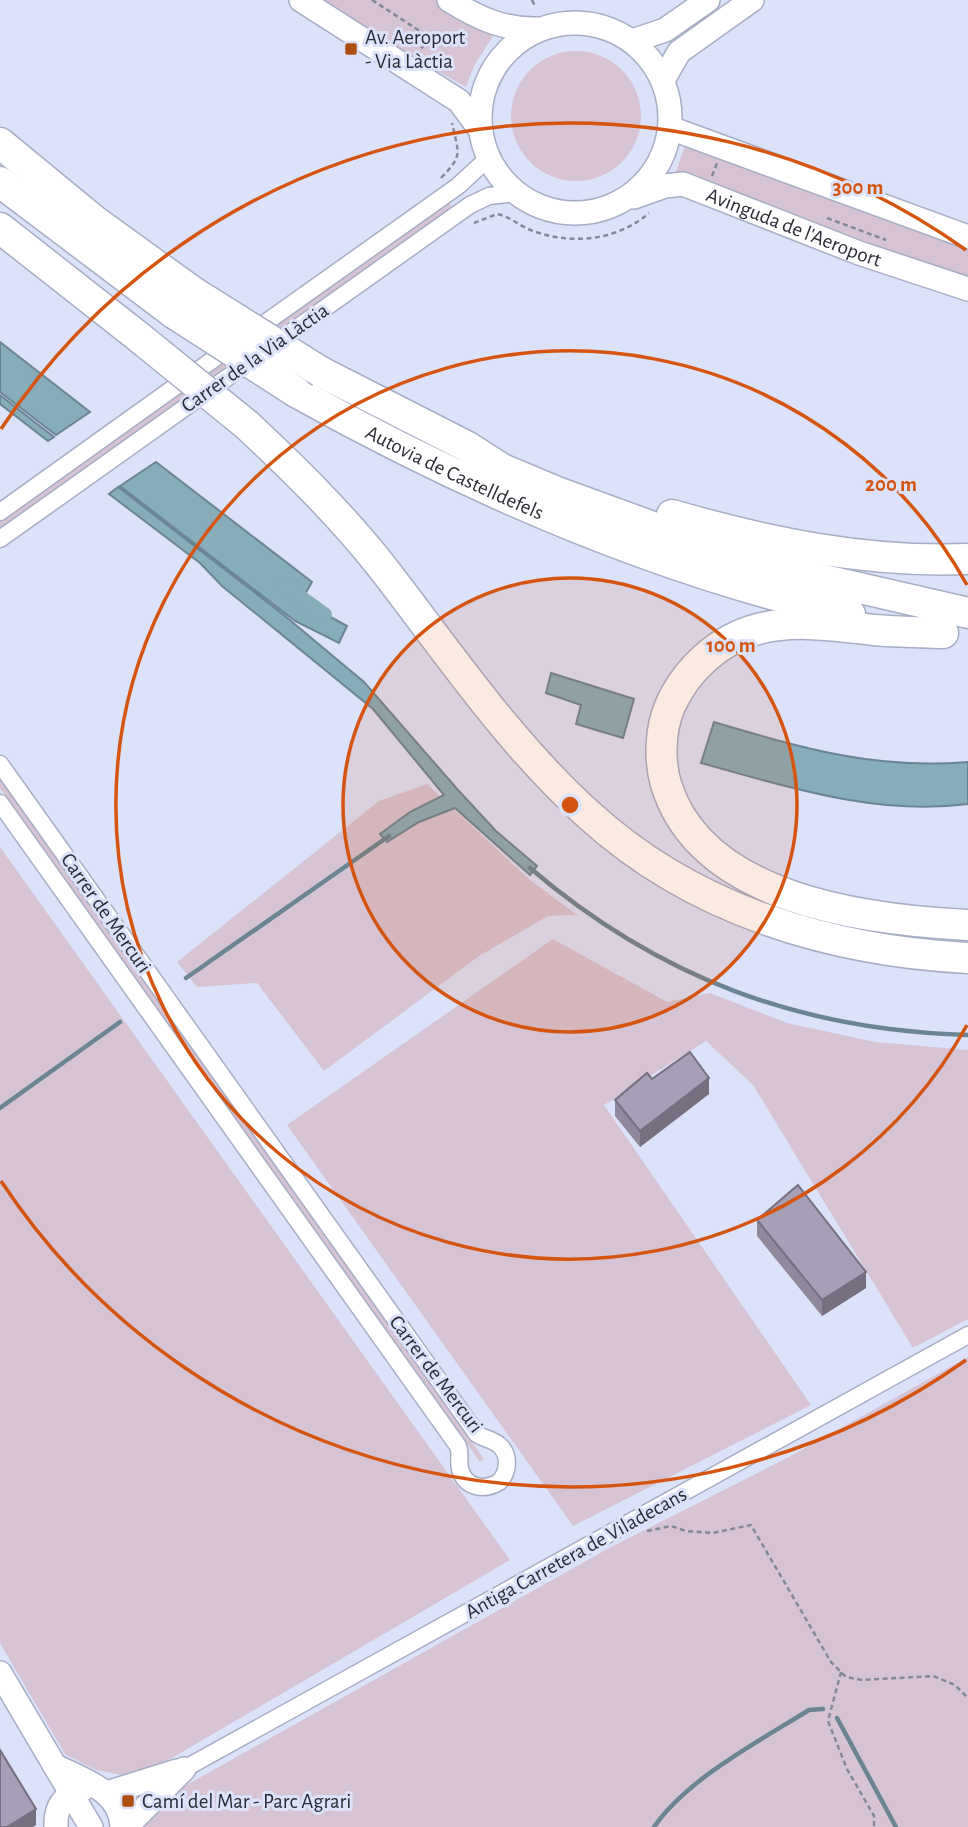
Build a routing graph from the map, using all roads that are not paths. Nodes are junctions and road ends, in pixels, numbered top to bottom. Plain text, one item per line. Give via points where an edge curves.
1 (301, 0) edge
2 (449, 0) edge
3 (708, 0) edge
4 (752, 0) edge
5 (541, 29) junction
6 (632, 41) junction
7 (663, 80) junction
8 (670, 128) junction
9 (481, 131) junction
10 (0, 143) edge
11 (487, 154) junction
12 (0, 182) edge
13 (516, 193) junction
14 (618, 203) junction
15 (0, 228) edge
16 (968, 237) edge
17 (968, 289) edge
18 (184, 303) junction
19 (466, 446) junction
20 (0, 512) edge
21 (0, 539) edge
22 (968, 559) edge
23 (968, 612) edge
24 (955, 635) edge
25 (0, 764) edge
26 (0, 803) edge
27 (968, 925) edge
28 (968, 958) edge
29 (968, 1335) edge
30 (0, 1673) edge
31 (55, 1766) junction
32 (184, 1769) junction
33 (102, 1791) junction
34 (71, 1793) junction
35 (56, 1827) edge
36 (91, 1827) edge
37 (124, 1827) edge

1 - 9 street via 459,101
2 - 5 street via 486,22
3 - 6 street via 665,30
4 - 7 street via 679,52
5 - 6 street via 579,22 607,28
5 - 9 street via 518,41 487,80 480,107
6 - 7 street
7 - 8 street via 670,103
8 - 14 street via 659,165 642,187
8 - 16 street
9 - 11 street
10 - 18 highway via 106,230
11 - 13 street
11 - 20 street, Carrer de la Via Làctia via 458,186
12 - 18 highway, Autovia de Castelldefels
13 - 14 street via 542,208 566,213 594,212
13 - 21 street, Carrer de la Via Làctia via 489,196 470,205
14 - 17 street, Avinguda de l'Aeroport via 683,184 859,253
15 - 28 highway, bridge via 247,425 347,525 522,747 591,817 629,848 712,898 761,919 869,949
18 - 19 highway, Autovia de Castelldefels, bridge
18 - 24 highway, Autovia de Castelldefels, bridge via 296,392 466,481 627,547 800,601
19 - 22 highway via 509,457 646,508 787,546 887,559
19 - 23 highway, Autovia de Castelldefels via 535,483 713,550 862,591
24 - 27 highway via 820,624 758,629 732,639 712,651 678,688 666,715 662,759 680,818 693,837 735,870 782,891 866,914
25 - 26 street, Carrer de Mercuri via 477,1434 504,1450 507,1468 499,1482 481,1487 464,1476 457,1446
29 - 32 street, Antiga Carretera de Viladecans
30 - 31 street
31 - 33 street
31 - 34 street
32 - 33 street
32 - 37 street
33 - 34 street
33 - 37 street via 122,1813
34 - 35 street via 56,1813
34 - 36 street

